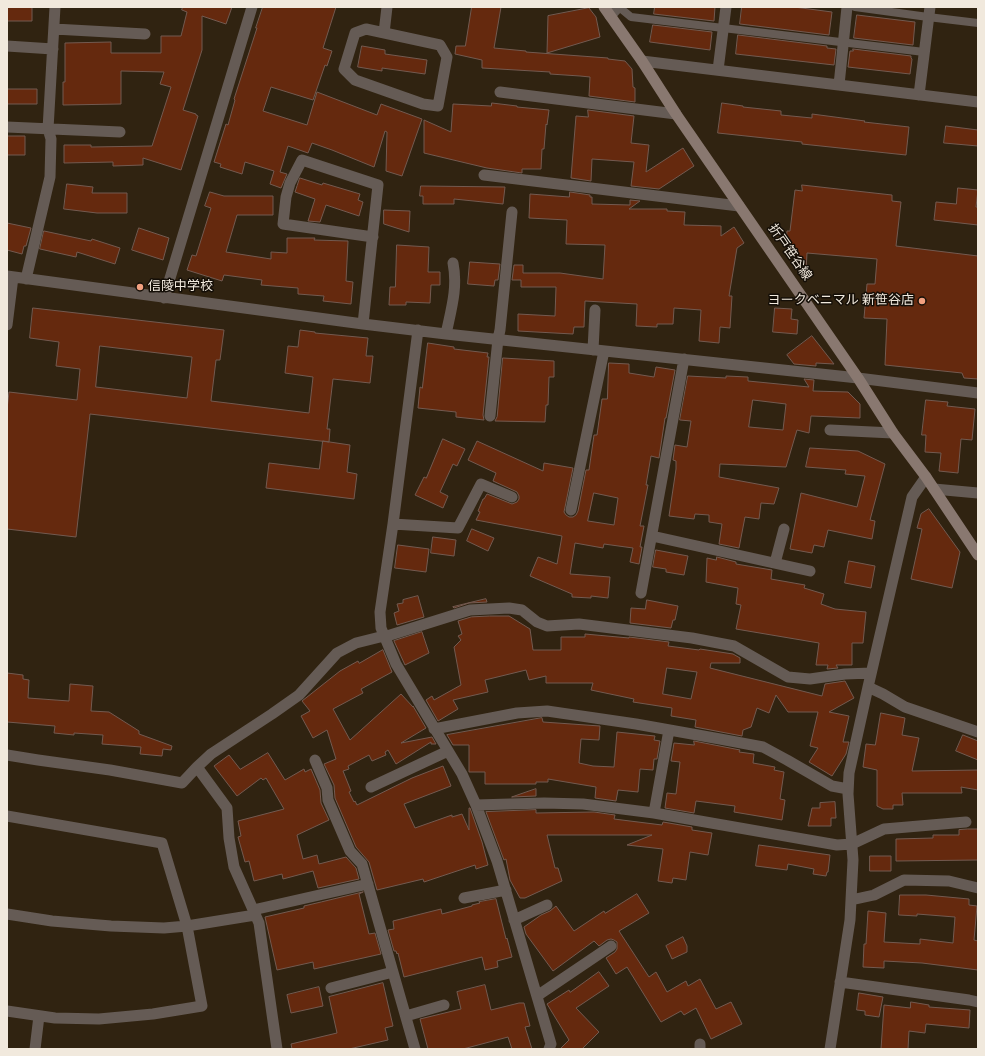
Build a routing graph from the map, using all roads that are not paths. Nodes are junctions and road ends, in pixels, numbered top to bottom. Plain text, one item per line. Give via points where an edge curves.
1 (55, 7) edge
2 (252, 7) edge
3 (387, 7) edge
4 (619, 7) edge
5 (726, 7) edge
6 (847, 7) edge
7 (855, 7) edge
8 (607, 12) edge
9 (929, 12) edge
10 (978, 23) edge
11 (723, 28) junction
12 (54, 30) junction
13 (384, 33) junction
14 (145, 34) dead end
15 (844, 43) junction
16 (7, 46) edge
17 (52, 48) junction
18 (924, 52) junction
19 (642, 61) junction
20 (718, 70) junction
21 (839, 85) junction
22 (500, 92) dead end
23 (920, 95) junction
24 (978, 102) edge
25 (676, 114) junction
26 (7, 127) edge
27 (48, 129) junction
28 (120, 132) dead end
29 (484, 175) dead end
30 (739, 206) junction
31 (512, 212) dead end
32 (373, 237) junction
33 (453, 263) dead end
34 (10, 277) edge
35 (26, 279) junction
36 (164, 298) junction
37 (595, 310) dead end
38 (362, 324) junction
39 (7, 325) edge
40 (418, 330) junction
41 (446, 334) junction
42 (498, 339) junction
43 (598, 350) junction
44 (684, 359) junction
45 (858, 378) junction
46 (978, 393) edge
47 (490, 416) dead end
48 (830, 430) dead end
49 (894, 433) junction
50 (926, 478) junction
51 (934, 490) junction
52 (978, 493) edge
53 (512, 497) dead end
54 (571, 510) dead end
55 (393, 524) junction
56 (784, 529) dead end
57 (652, 536) junction
58 (978, 555) edge
59 (775, 563) junction
60 (810, 571) dead end
61 (641, 593) dead end
62 (384, 636) junction
63 (871, 673) junction
64 (868, 687) junction
65 (434, 729) junction
66 (669, 730) junction
67 (978, 732) edge
68 (448, 751) junction
69 (7, 755) edge
70 (315, 760) dead end
71 (197, 767) junction
72 (371, 788) dead end
73 (848, 790) junction
74 (476, 805) junction
75 (654, 813) junction
76 (7, 816) edge
77 (966, 822) dead end
78 (852, 844) junction
79 (368, 884) junction
80 (978, 888) edge
81 (506, 890) junction
82 (464, 898) dead end
83 (851, 900) junction
84 (547, 905) dead end
85 (254, 912) junction
86 (7, 914) edge
87 (514, 920) junction
88 (187, 926) junction
89 (611, 946) dead end
90 (393, 972) junction
91 (840, 982) junction
92 (331, 988) dead end
93 (537, 996) junction
94 (978, 1002) edge
95 (444, 1005) dead end
96 (7, 1011) edge
97 (39, 1016) junction
98 (406, 1016) junction
99 (36, 1049) edge
100 (277, 1049) edge
101 (415, 1049) edge
102 (548, 1049) edge
103 (830, 1049) edge

1 - 12 street
2 - 36 street
3 - 13 street
4 - 8 street
4 - 11 lane via 631,17
5 - 11 street
6 - 15 street
7 - 9 lane
8 - 19 main road, 折戸笹谷線
9 - 10 lane
9 - 18 street
11 - 15 lane
11 - 20 street
12 - 14 street
12 - 17 street
13 - 13 street via 440,45 447,58 438,106 423,104 355,80 344,69 354,33 366,30
15 - 18 lane
15 - 21 street
16 - 17 street
17 - 27 street
18 - 23 street
19 - 20 street
19 - 25 main road, 折戸笹谷線
20 - 21 street
21 - 23 street
22 - 25 street
23 - 24 street
25 - 30 main road, 折戸笹谷線
26 - 27 street
27 - 28 street
27 - 35 street via 51,139 50,177
29 - 30 street
30 - 45 main road, 折戸笹谷線
31 - 42 street
32 - 32 street via 378,185 302,160 290,183 283,224
32 - 38 street
33 - 41 street via 454,296
34 - 35 street
34 - 39 street
35 - 36 street
36 - 38 street
37 - 43 street
38 - 40 street
40 - 41 street
40 - 55 street
41 - 42 street
42 - 43 street
42 - 47 street
43 - 44 street
43 - 54 street
44 - 45 street
44 - 57 street
45 - 46 street
45 - 49 main road, 折戸笹谷線
48 - 49 street
49 - 50 main road, 折戸笹谷線
50 - 51 main road, 折戸笹谷線
50 - 63 street via 912,497
51 - 52 street
51 - 58 main road, 折戸笹谷線
53 - 55 street via 481,484 458,528
55 - 62 street via 380,612 380,628
56 - 59 street
57 - 59 street
57 - 61 street
59 - 60 street
62 - 63 street via 470,610 509,608 522,610 537,622 547,626 579,624 692,638 734,646 788,677 810,680
62 - 65 street via 396,664
62 - 71 street via 356,643 337,653 300,695 211,754
63 - 64 street
64 - 67 street via 905,707
64 - 73 street via 849,773
65 - 66 street via 517,713 547,711
65 - 68 street
66 - 73 street via 763,748 832,786
66 - 75 street
68 - 72 street
68 - 74 street
69 - 71 street via 182,783
70 - 79 street via 347,845 362,864
71 - 85 street via 227,808 234,867
73 - 78 street
74 - 75 street via 583,804
74 - 81 street
75 - 78 street via 837,845
76 - 88 street via 162,843
77 - 78 street via 884,829
78 - 83 street
79 - 85 street
79 - 90 street
80 - 83 street via 949,881 904,880 874,895
81 - 82 street
81 - 87 street
83 - 91 street
84 - 87 street
85 - 88 street
85 - 100 street via 259,923
86 - 88 street via 104,925 164,928
87 - 93 street
88 - 97 street via 202,1006 98,1020
89 - 93 street
90 - 92 street
90 - 98 street
91 - 94 street
91 - 103 street
93 - 102 street via 551,1044
95 - 98 street
96 - 97 street
97 - 99 street
98 - 101 street

